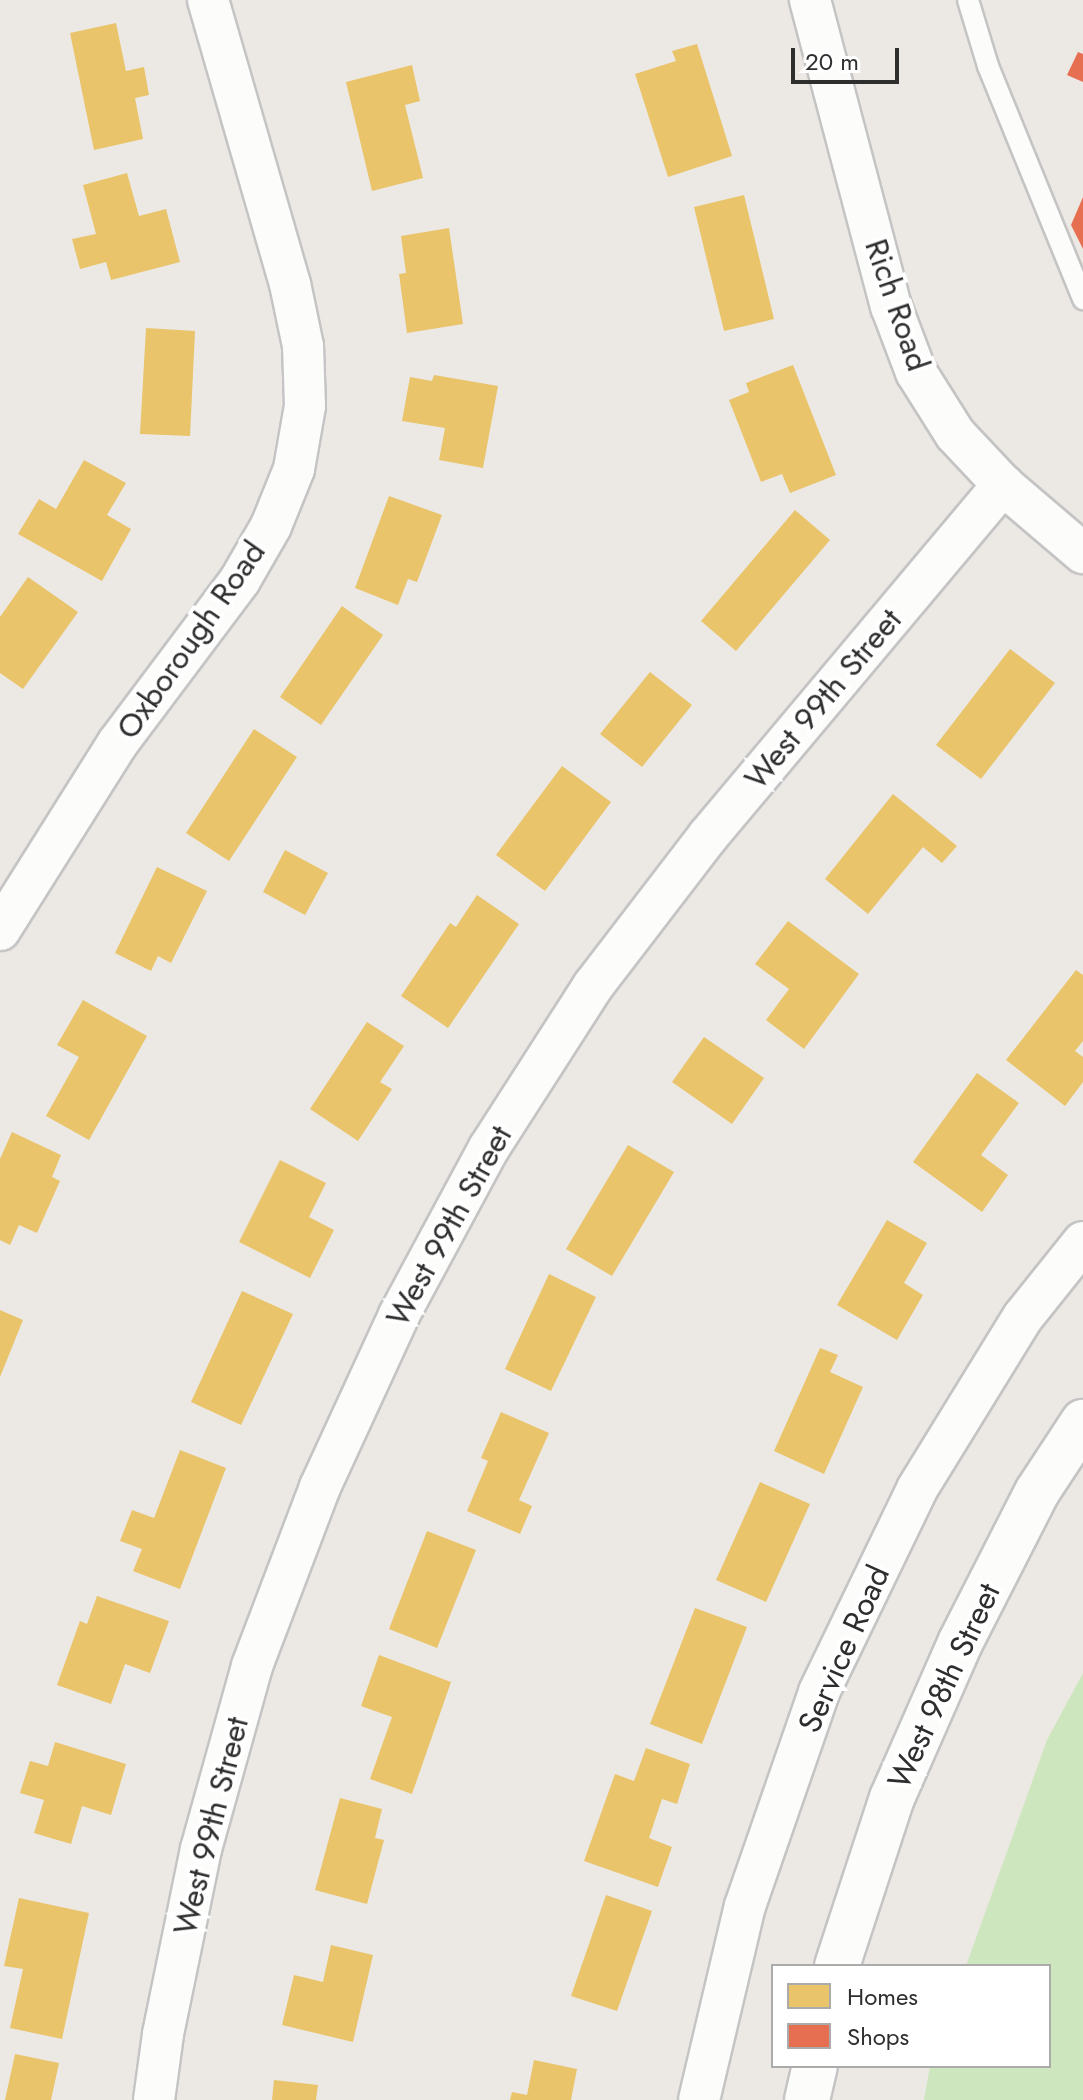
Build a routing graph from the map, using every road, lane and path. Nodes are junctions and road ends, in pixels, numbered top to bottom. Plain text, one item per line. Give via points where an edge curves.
1 (208, 0) edge
2 (810, 0) edge
3 (968, 0) edge
4 (1083, 299) edge
5 (1003, 485) junction
6 (1083, 553) edge
7 (0, 930) edge
8 (1083, 1242) edge
9 (1083, 1422) edge
10 (838, 1964) edge
11 (815, 2068) edge
12 (154, 2100) edge
13 (699, 2100) edge
14 (807, 2100) edge

1 - 7 street, Oxborough Road via 303,346 305,406 294,469 271,526 240,580 117,744
2 - 5 street, Rich Road via 891,306 916,372 955,434
3 - 4 lane via 988,66
5 - 6 street, Rich Road
5 - 12 street, West 99th Street via 708,836 593,986 489,1148 399,1315 320,1487 252,1666 201,1849
8 - 13 street, Service Road via 1023,1317 917,1489 819,1692 745,1906
9 - 10 street, West 98th Street via 1037,1492 960,1643 892,1798
11 - 14 street

